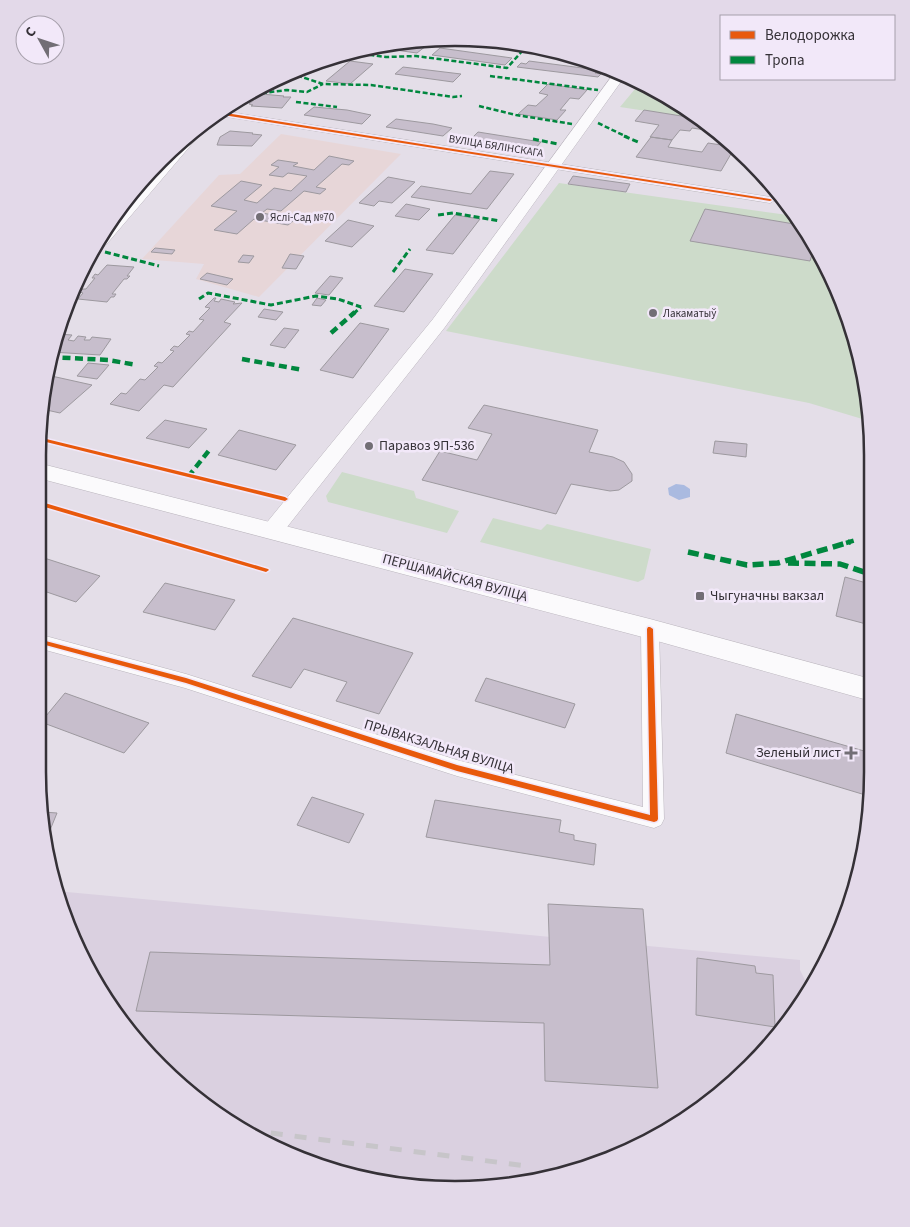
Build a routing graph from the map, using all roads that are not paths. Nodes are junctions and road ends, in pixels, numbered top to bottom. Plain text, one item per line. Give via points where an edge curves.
1 (616, 79) edge
2 (229, 115) edge
3 (553, 165) junction
4 (157, 175) edge
5 (770, 200) dead end
6 (134, 202) edge
7 (46, 472) edge
8 (272, 532) junction
9 (650, 629) junction
10 (46, 643) edge
11 (864, 688) edge

1 - 3 main road, ВУЛІЦА БЯЛІНСКАГА
2 - 3 street, ВУЛІЦА БЯЛІНСКАГА
3 - 5 street, ВУЛІЦА БЯЛІНСКАГА
3 - 8 main road, ВУЛІЦА БЯЛІНСКАГА via 439,323
4 - 6 main road
7 - 8 main road, ПЕРШАМАЙСКАЯ ВУЛІЦА
8 - 9 main road, ПЕРШАМАЙСКАЯ ВУЛІЦА
9 - 10 street, ПРЫВАКЗАЛЬНАЯ ВУЛІЦА via 654,819 457,768 186,681
9 - 11 main road, ПЕРШАМАЙСКАЯ ВУЛІЦА

